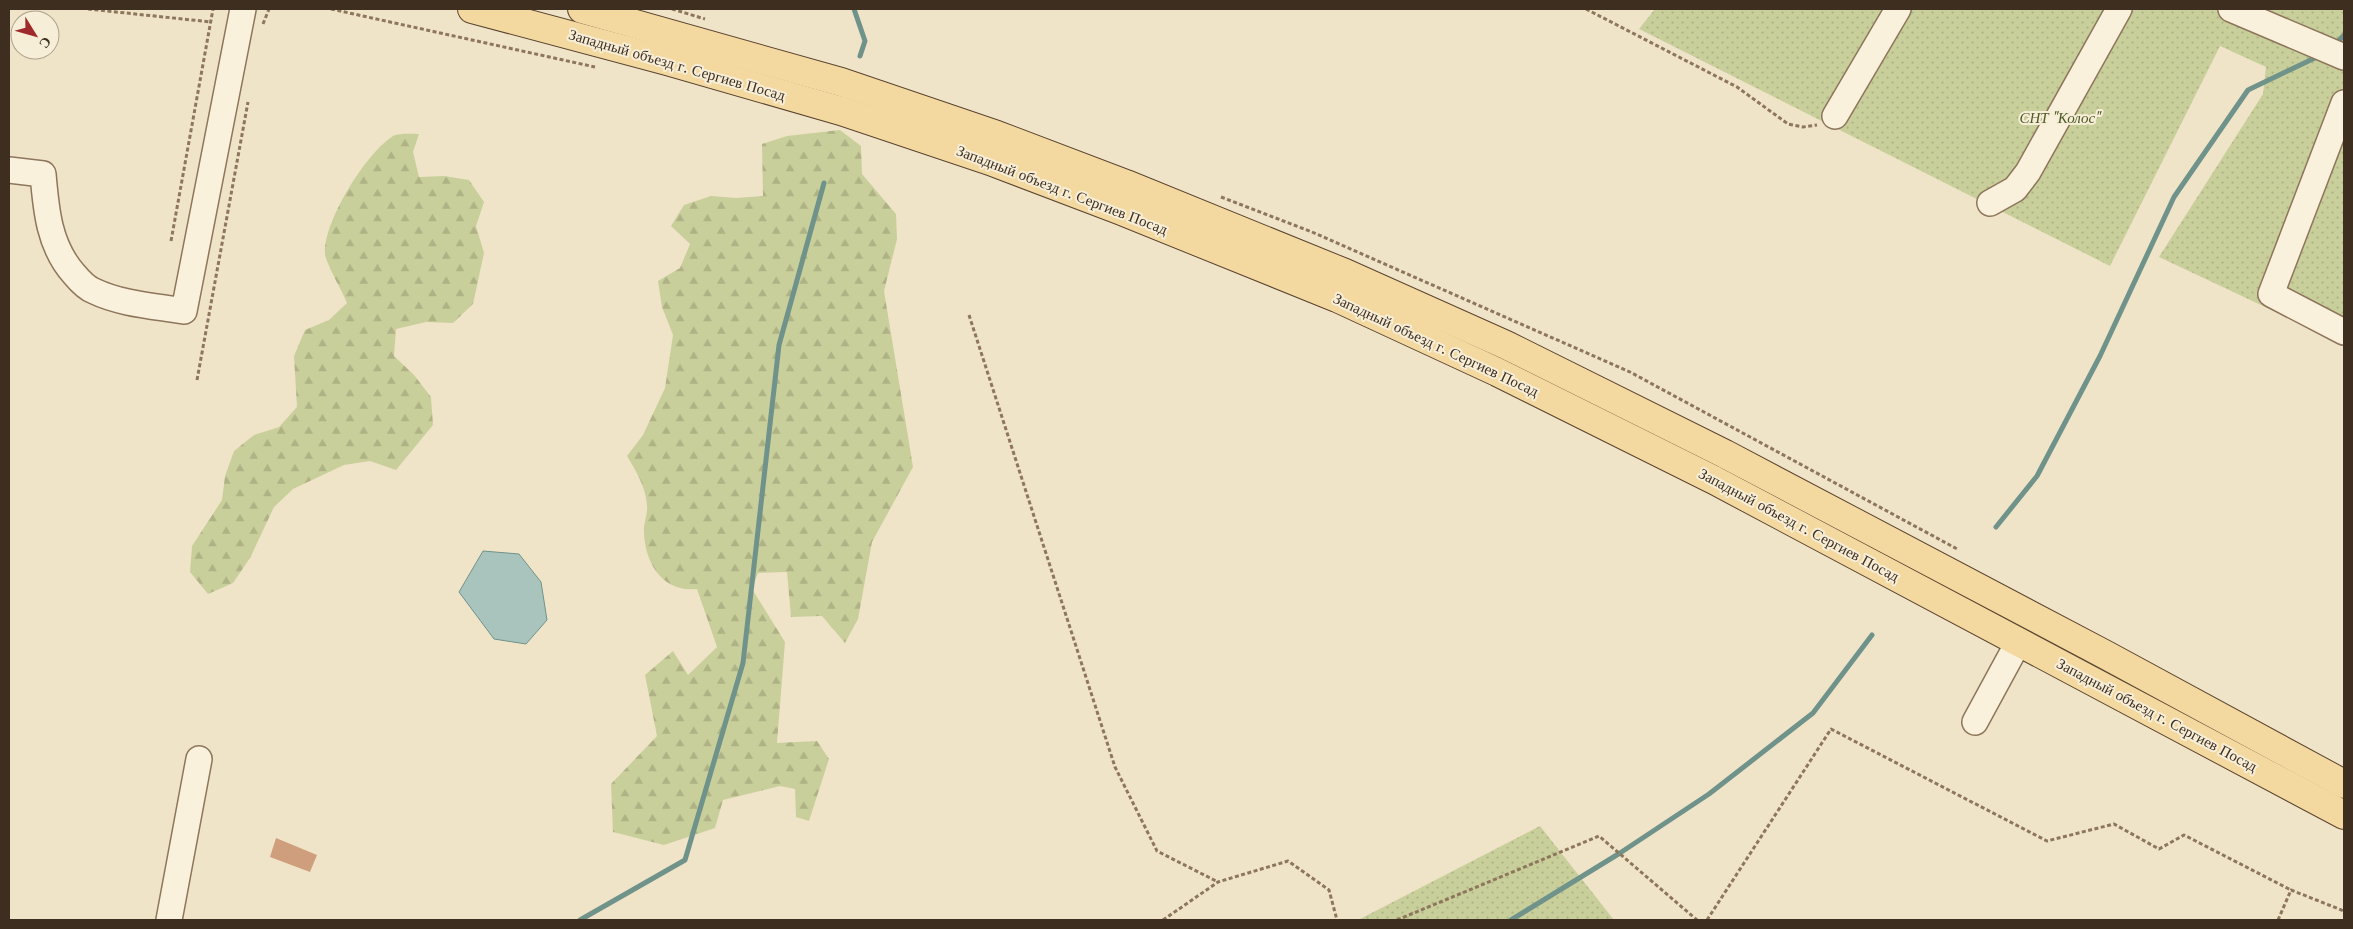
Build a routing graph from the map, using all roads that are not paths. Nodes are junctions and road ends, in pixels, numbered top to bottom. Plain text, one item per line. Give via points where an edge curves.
1 (243, 9) edge
2 (472, 9) edge
3 (582, 9) edge
4 (1898, 9) edge
5 (2119, 9) edge
6 (2231, 9) edge
7 (2275, 17) edge
8 (2344, 57) edge
9 (2344, 103) edge
10 (1835, 116) road end
11 (9, 170) edge
12 (1990, 203) dead end
13 (2344, 332) edge
14 (2018, 641) junction
15 (1974, 722) dead end
16 (199, 759) dead end
17 (2344, 784) edge
18 (2344, 815) edge
19 (169, 920) edge

1 - 11 street via 184,311 111,298 92,291 63,261 51,236 43,174
2 - 14 main road, Западный объезд г. Сергиев Посад via 841,111 990,161 1328,295 1497,372 1714,480
3 - 17 main road, Западный объезд г. Сергиев Посад via 841,82 997,135 1346,273 1506,345 1725,454
4 - 10 street
5 - 12 street via 2028,172 2015,189
6 - 7 street
7 - 8 street
9 - 13 street via 2271,294
14 - 15 street
14 - 18 main road, Западный объезд г. Сергиев Посад
16 - 19 street

